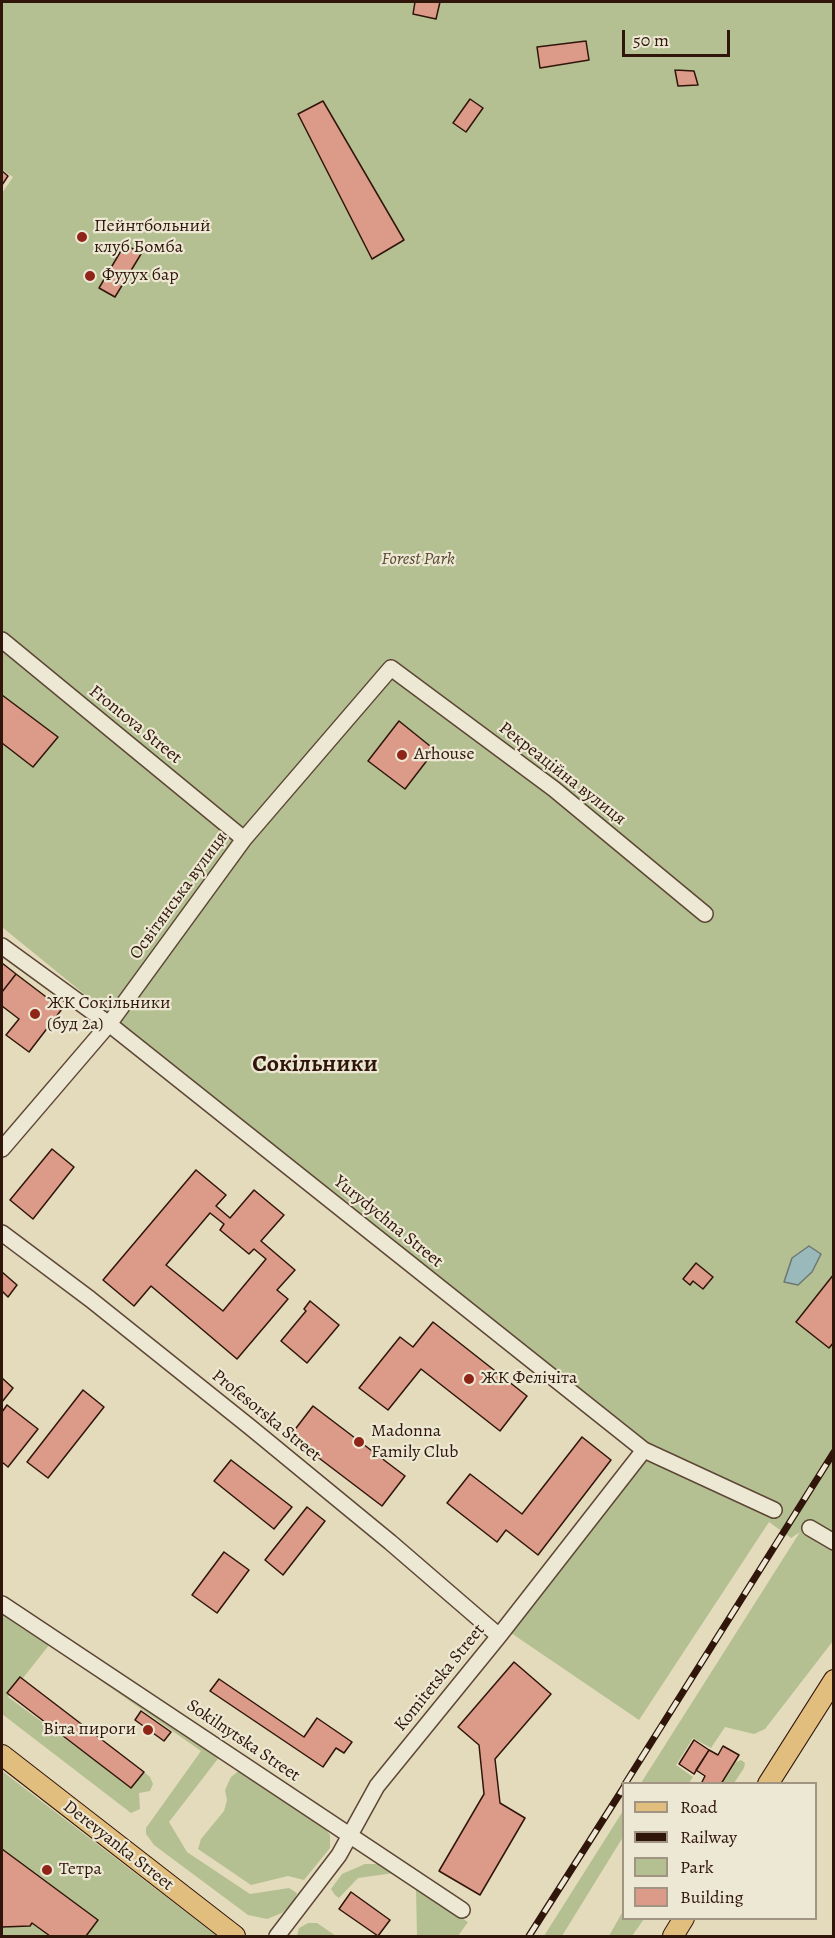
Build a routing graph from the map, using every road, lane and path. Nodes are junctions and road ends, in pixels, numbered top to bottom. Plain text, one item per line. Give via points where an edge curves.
1 (2, 639) edge
2 (391, 668) joint
3 (244, 839) junction
4 (705, 914) dead end
5 (2, 946) edge
6 (109, 1024) junction
7 (2, 1149) edge
8 (2, 1233) edge
9 (644, 1450) junction
10 (774, 1510) dead end
11 (810, 1528) dead end
12 (834, 1542) edge
13 (2, 1604) edge
14 (499, 1636) junction
15 (834, 1680) edge
16 (2, 1755) edge
17 (769, 1782) edge
18 (350, 1838) junction
19 (462, 1910) dead end
20 (683, 1920) edge
21 (235, 1936) edge
22 (277, 1936) edge
23 (673, 1936) edge

1 - 3 street, Frontova Street
2 - 3 street, Освітянська вулиця
2 - 4 street, Рекреаційна вулиця via 554,789
3 - 6 street, Освітянська вулиця
5 - 6 street, Yurydychna Street
6 - 7 street, Освітянська вулиця
6 - 9 street, Yurydychna Street
8 - 14 street, Profesorska Street via 283,1455
9 - 10 street, Yurydychna Street
9 - 14 street, Komitetska Street
11 - 12 street
13 - 18 street, Sokilnytska Street
14 - 18 street, Komitetska Street via 377,1786
15 - 17 main road
16 - 21 main road, Derevyanka Street
18 - 19 street, Sokilnytska Street
18 - 22 street, Komitetska Street
20 - 23 main road

